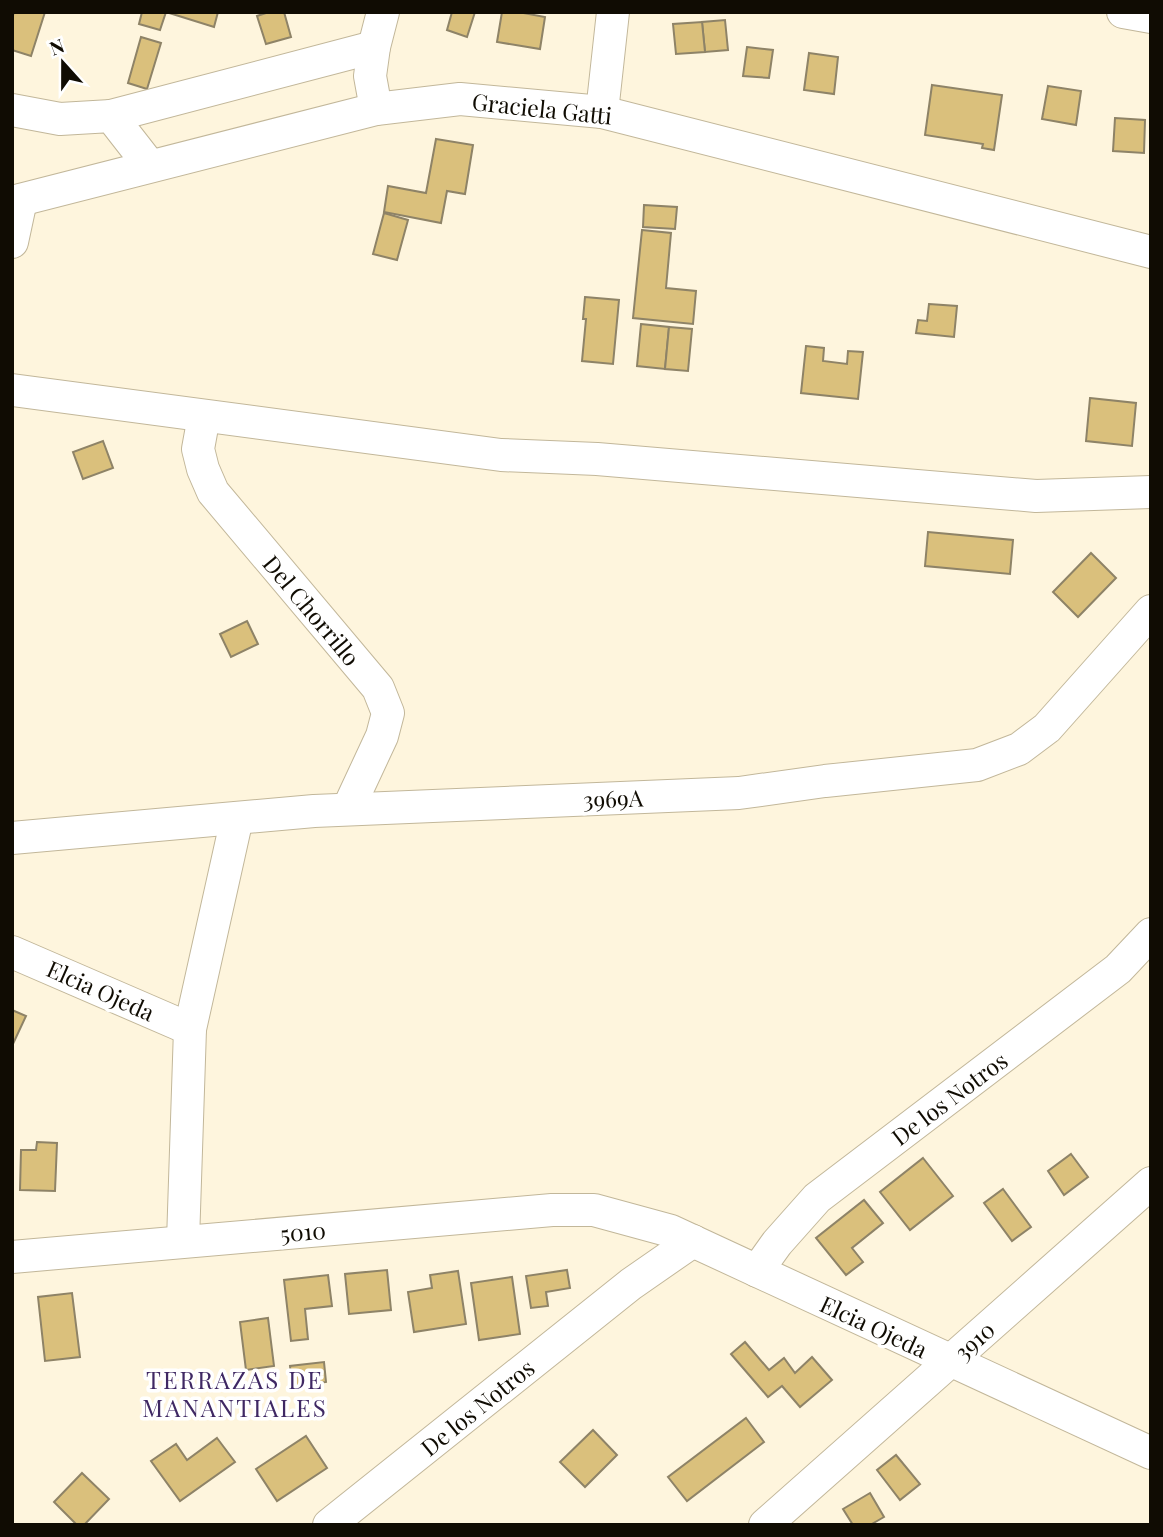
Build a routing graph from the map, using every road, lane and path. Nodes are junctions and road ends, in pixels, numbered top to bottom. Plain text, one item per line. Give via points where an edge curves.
1 (383, 12) edge
2 (613, 12) edge
3 (1123, 12) edge
4 (1151, 17) edge
5 (374, 47) junction
6 (376, 109) junction
7 (12, 110) edge
8 (601, 112) junction
9 (111, 116) junction
10 (150, 166) junction
11 (17, 201) edge
12 (12, 242) edge
13 (1151, 252) edge
14 (12, 390) edge
15 (204, 416) junction
16 (1151, 492) edge
17 (1151, 611) edge
18 (348, 809) junction
19 (237, 818) junction
20 (12, 838) edge
21 (1151, 934) edge
22 (12, 951) edge
23 (190, 1029) junction
24 (1151, 1184) edge
25 (594, 1210) joint
26 (183, 1241) junction
27 (693, 1241) junction
28 (12, 1257) edge
29 (757, 1271) junction
30 (950, 1361) junction
31 (1151, 1453) edge
32 (329, 1525) edge
33 (765, 1525) edge

1 - 5 street
2 - 8 street
3 - 4 street
5 - 6 street via 370,76
5 - 9 street
6 - 8 street, Graciela Gatti via 460,99
6 - 10 street, Graciela Gatti
7 - 9 street via 60,119
8 - 13 street, Graciela Gatti
9 - 10 street
10 - 11 street, Graciela Gatti
11 - 12 street
14 - 15 street
15 - 16 street via 501,454 1036,496
15 - 18 street, Del Chorrillo via 198,449 213,492 378,688 388,713
17 - 18 street, 3969A via 1047,728 1019,749 977,765 739,793
18 - 19 street, 3969A
19 - 20 street, 3969A
19 - 23 street
21 - 29 street, De los Notros via 1118,969 817,1199
22 - 23 street, Elcia Ojeda
23 - 26 street
24 - 30 street, 3910
25 - 26 street, 5010
25 - 27 street, Elcia Ojeda
26 - 28 street, 5010
27 - 29 street, Elcia Ojeda
27 - 32 street, De los Notros via 631,1284
29 - 30 street, Elcia Ojeda
30 - 31 street, Elcia Ojeda
30 - 33 street, 3910

